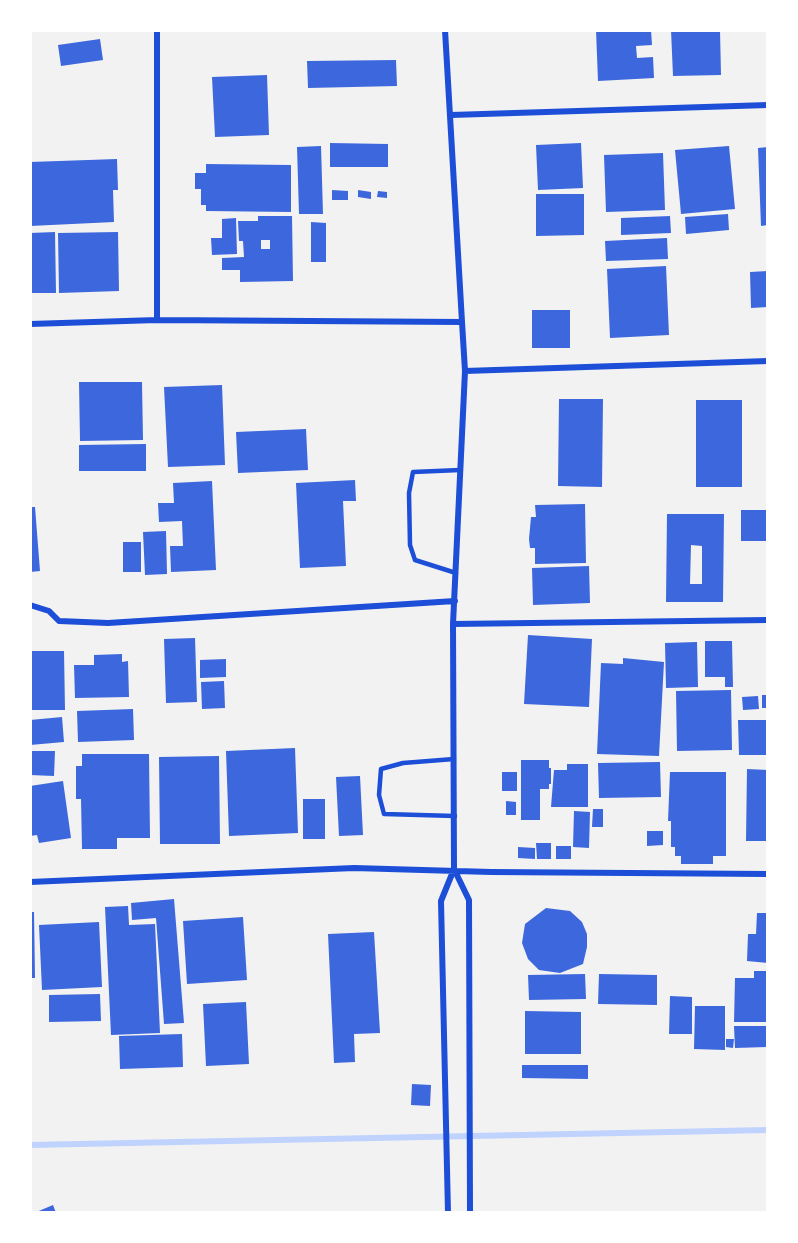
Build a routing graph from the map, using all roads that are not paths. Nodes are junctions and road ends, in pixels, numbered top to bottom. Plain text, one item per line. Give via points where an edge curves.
1 (157, 30) edge
2 (445, 30) edge
3 (768, 105) edge
4 (451, 115) junction
5 (158, 320) junction
6 (462, 322) junction
7 (30, 324) edge
8 (768, 361) edge
9 (465, 371) junction
10 (460, 470) junction
11 (456, 573) junction
12 (455, 601) junction
13 (30, 605) edge
14 (768, 620) edge
15 (453, 624) junction
16 (454, 759) junction
17 (455, 816) junction
18 (454, 869) junction
19 (768, 874) edge
20 (30, 882) edge
21 (448, 1213) edge
22 (470, 1213) edge

1 - 5 street
2 - 4 street
3 - 4 street
4 - 6 street
5 - 6 street
5 - 7 street
6 - 9 street
8 - 9 street
9 - 10 street
10 - 11 street
10 - 11 lane via 412,472 409,493 410,544 415,561
11 - 12 street
12 - 13 street via 108,623 59,621 49,611
12 - 15 street
14 - 15 street
15 - 16 street
16 - 17 street
16 - 17 lane via 381,769 379,795 384,814
17 - 18 street
18 - 19 street
18 - 20 street via 354,868
18 - 21 street via 441,901
18 - 22 street via 469,900

